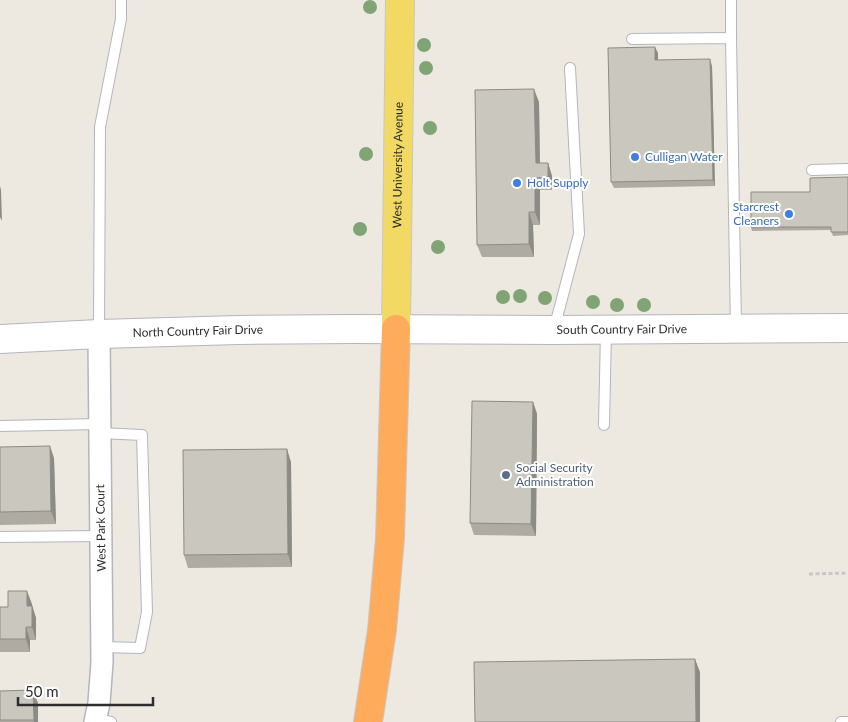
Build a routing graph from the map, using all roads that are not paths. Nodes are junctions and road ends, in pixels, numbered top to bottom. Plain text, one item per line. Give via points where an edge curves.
1 (121, 0) edge
2 (400, 0) edge
3 (731, 0) edge
4 (731, 38) junction
5 (632, 39) dead end
6 (570, 68) dead end
7 (848, 169) edge
8 (812, 170) dead end
9 (848, 328) edge
10 (396, 329) junction
11 (736, 329) junction
12 (554, 330) junction
13 (606, 330) junction
14 (99, 334) junction
15 (0, 340) edge
16 (604, 424) dead end
17 (0, 426) edge
18 (100, 428) junction
19 (101, 536) junction
20 (0, 538) edge
21 (102, 647) junction
22 (101, 721) edge
23 (368, 722) edge
24 (841, 722) edge
25 (848, 722) edge

1 - 14 lane via 121,19 100,127
2 - 10 main road, West University Avenue
3 - 4 lane
4 - 5 lane
4 - 11 lane
6 - 12 lane via 579,234
7 - 8 lane
9 - 11 street, South Country Fair Drive
10 - 12 street, South Country Fair Drive
10 - 14 street, North Country Fair Drive
10 - 23 highway via 390,538 382,630
11 - 13 street, South Country Fair Drive
12 - 13 street, South Country Fair Drive
13 - 16 lane
14 - 15 street, North Country Fair Drive
14 - 18 street, West Park Court
17 - 18 lane
18 - 19 street, West Park Court
18 - 21 lane via 142,435 147,612 140,648
19 - 20 lane
19 - 21 street, West Park Court
21 - 22 street, West Park Court
24 - 25 lane

